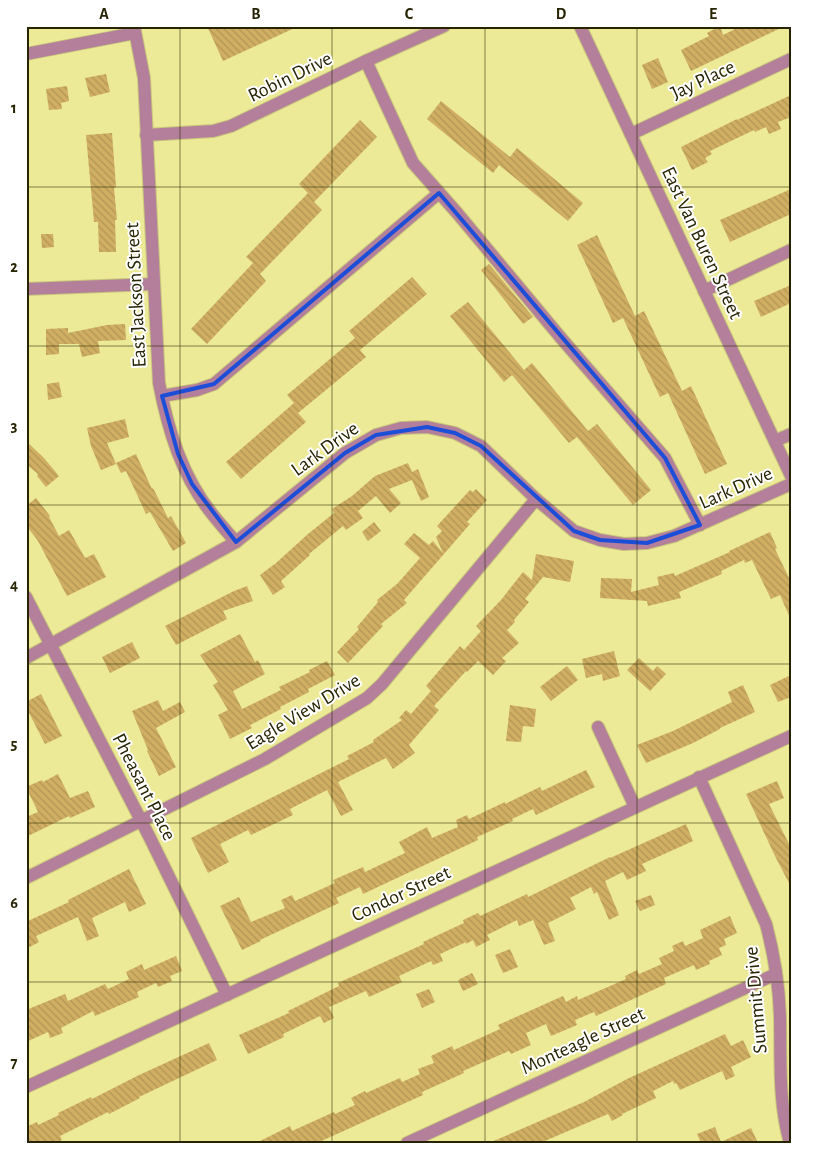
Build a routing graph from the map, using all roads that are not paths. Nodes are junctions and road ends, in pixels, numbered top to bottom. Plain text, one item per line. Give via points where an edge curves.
1 (444, 26) edge
2 (580, 26) edge
3 (135, 29) edge
4 (26, 54) edge
5 (791, 60) edge
6 (366, 61) junction
7 (631, 134) junction
8 (146, 135) junction
9 (440, 192) junction
10 (791, 250) edge
11 (154, 284) junction
12 (26, 290) edge
13 (704, 291) junction
14 (162, 396) junction
15 (791, 434) edge
16 (775, 441) junction
17 (791, 476) edge
18 (791, 484) edge
19 (536, 499) junction
20 (700, 525) junction
21 (236, 542) junction
22 (26, 597) edge
23 (52, 645) junction
24 (26, 658) edge
25 (598, 727) dead end
26 (791, 736) edge
27 (699, 778) junction
28 (635, 807) junction
29 (140, 821) junction
30 (26, 878) edge
31 (776, 974) junction
32 (228, 995) junction
33 (26, 1087) edge
34 (406, 1143) edge
35 (790, 1143) edge

1 - 6 street, Robin Drive
2 - 7 street, East Van Buren Street
3 - 4 street
3 - 8 street, East Jackson Street via 144,78
5 - 7 street, Jay Place
6 - 8 street, Robin Drive via 232,126 213,131
6 - 9 street via 413,163
7 - 13 street, East Van Buren Street
8 - 11 street, East Jackson Street
9 - 14 street via 214,384
9 - 20 street via 665,458
10 - 13 street
11 - 12 street
11 - 14 street, East Jackson Street
13 - 16 street, East Van Buren Street
14 - 21 street, East Jackson Street via 167,422 192,484
15 - 16 street
16 - 17 street, East Van Buren Street
18 - 20 street, Lark Drive
19 - 20 street, Lark Drive via 574,530 600,540 624,544 647,543
19 - 21 street, Lark Drive via 481,446 455,432 427,427 402,428 376,435 345,453
19 - 29 street, Eagle View Drive via 367,698 265,759
21 - 23 street, Lark Drive
22 - 23 street, Pheasant Place
23 - 24 street, Lark Drive
23 - 29 street, Pheasant Place
25 - 28 street
26 - 27 street, Condor Street
27 - 28 street, Condor Street
27 - 31 street, Summit Drive via 766,924
28 - 32 street, Condor Street
29 - 30 street, Eagle View Drive
29 - 32 street, Pheasant Place
31 - 34 street, Monteagle Street
31 - 35 street, Summit Drive via 782,1109
32 - 33 street, Condor Street

